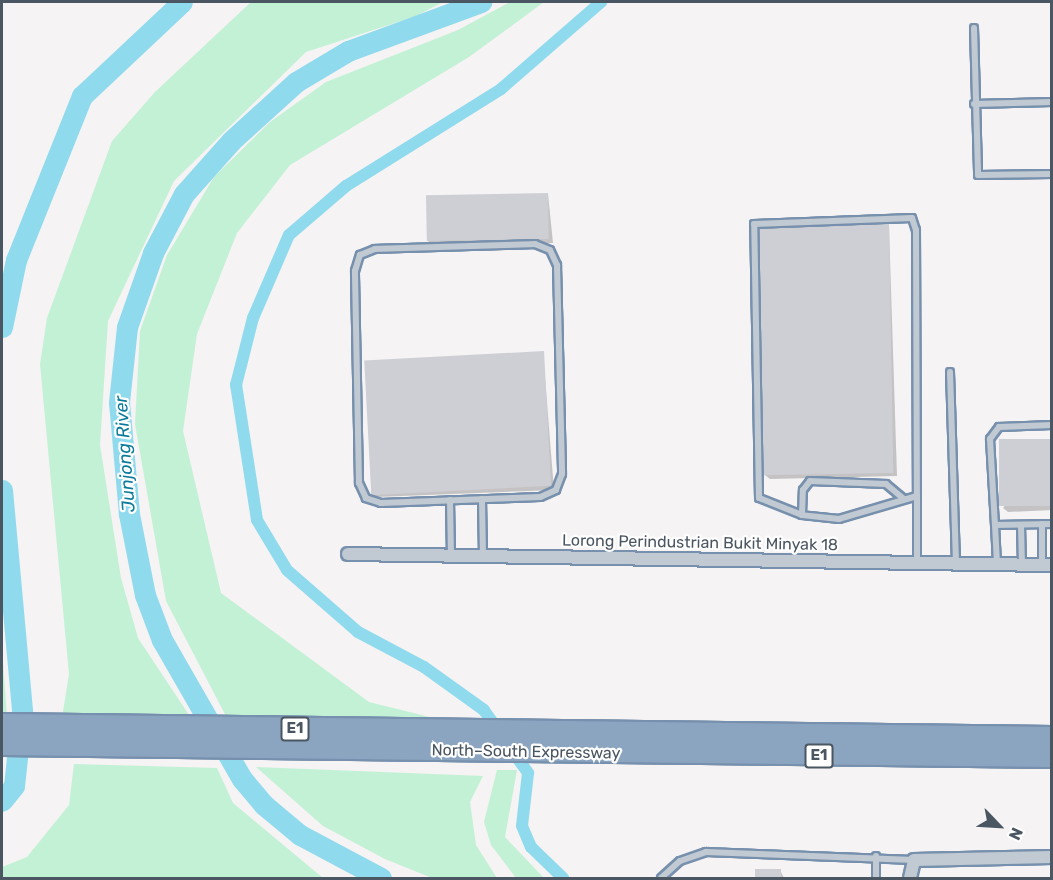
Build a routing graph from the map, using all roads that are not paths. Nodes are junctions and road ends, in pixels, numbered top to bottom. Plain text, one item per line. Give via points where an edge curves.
1 (974, 28) dead end
2 (1052, 102) edge
3 (974, 104) junction
4 (1052, 174) edge
5 (950, 372) dead end
6 (1052, 425) edge
7 (917, 496) junction
8 (482, 499) junction
9 (904, 499) junction
10 (450, 500) junction
11 (802, 515) junction
12 (1042, 524) junction
13 (1052, 524) edge
14 (995, 525) junction
15 (1021, 525) junction
16 (348, 554) dead end
17 (452, 556) junction
18 (483, 556) junction
19 (917, 563) junction
20 (956, 564) junction
21 (997, 564) junction
22 (1022, 565) junction
23 (1047, 565) edge
24 (2, 724) edge
25 (1052, 737) edge
26 (2, 744) edge
27 (588, 744) junction
28 (1052, 756) edge
29 (876, 856) junction
30 (1052, 857) edge
31 (914, 860) junction
32 (661, 879) edge
33 (876, 879) edge
34 (910, 879) edge

1 - 3 lane
2 - 3 lane
3 - 4 lane via 978,175
5 - 20 lane
6 - 14 lane via 992,432
7 - 9 lane
7 - 11 lane via 912,218 762,220 754,224 753,234 759,498
7 - 19 lane
8 - 10 lane
8 - 10 lane via 540,497 560,483 555,257 535,244 367,250 354,271 361,491 381,503
8 - 18 lane
9 - 11 lane via 839,519
9 - 11 lane via 886,484 810,481 803,490
10 - 17 lane
12 - 13 lane
12 - 15 lane
12 - 23 lane
14 - 15 lane
14 - 21 lane
15 - 22 lane
16 - 17 street, Lorong Perindustrian Bukit Minyak 18
17 - 18 street, Lorong Perindustrian Bukit Minyak 18
18 - 19 street, Lorong Perindustrian Bukit Minyak 18
19 - 20 street, Lorong Perindustrian Bukit Minyak 18
20 - 21 street, Lorong Perindustrian Bukit Minyak 18
21 - 22 street, Lorong Perindustrian Bukit Minyak 18
22 - 23 street, Lorong Perindustrian Bukit Minyak 18
24 - 27 highway, North–South Expressway / E1
25 - 27 highway, North–South Expressway / E1
26 - 27 highway, North–South Expressway / E1
27 - 28 highway, North–South Expressway / E1
29 - 31 lane
29 - 32 lane via 706,852 680,861
29 - 33 lane
30 - 31 street
31 - 34 street

